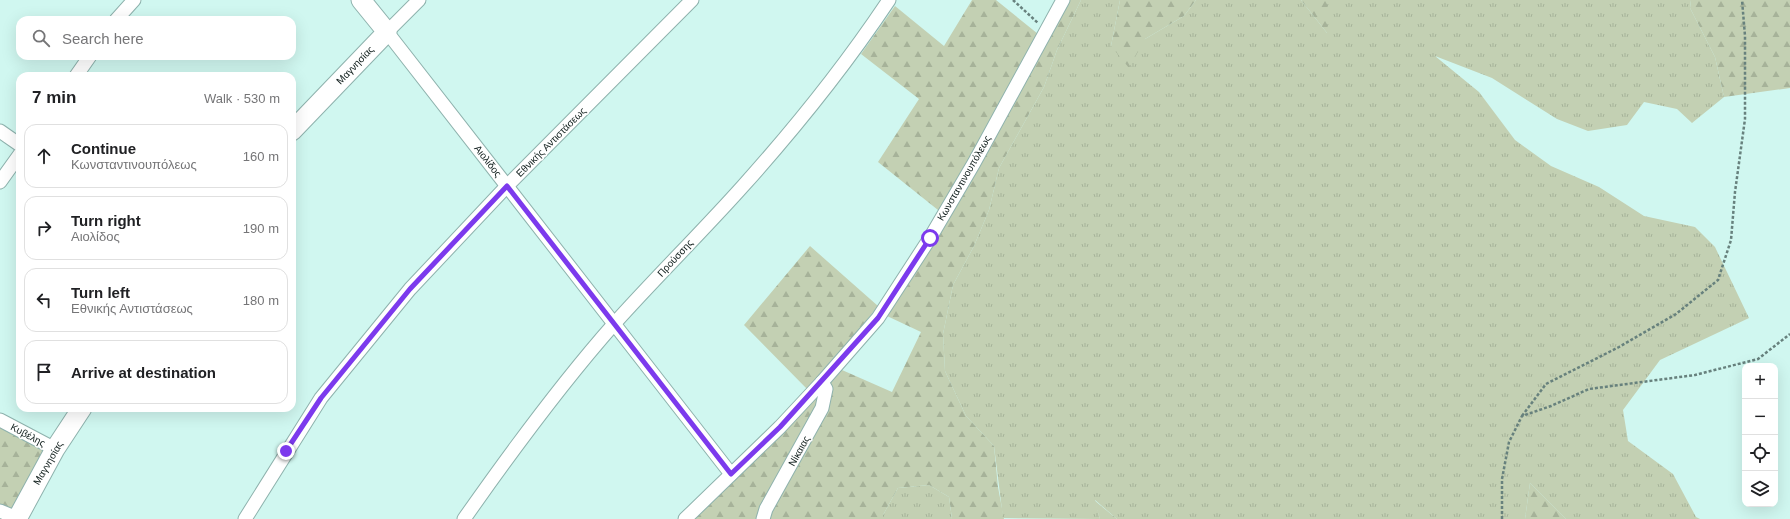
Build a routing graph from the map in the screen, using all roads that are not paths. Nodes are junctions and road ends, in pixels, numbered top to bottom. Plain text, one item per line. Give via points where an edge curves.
1 (134, 0) edge
2 (361, 0) edge
3 (419, 0) edge
4 (692, 0) edge
5 (889, 0) edge
6 (1063, 0) edge
7 (120, 16) edge
8 (387, 32) junction
9 (87, 60) edge
10 (79, 72) edge
11 (296, 127) edge
12 (0, 131) edge
13 (16, 142) edge
14 (16, 160) edge
15 (0, 182) edge
16 (507, 186) junction
17 (614, 324) junction
18 (822, 382) junction
19 (79, 412) edge
20 (0, 420) edge
21 (55, 449) junction
22 (731, 474) junction
23 (0, 511) edge
24 (17, 519) edge
25 (245, 519) edge
26 (464, 519) edge
27 (684, 519) edge
28 (763, 519) edge

1 - 7 street
2 - 8 street, Αιολίδος
3 - 8 street, Μαγνησίας
4 - 16 street, Εθνικής Αντιστάσεως
5 - 17 street, Προύσσης via 817,99 743,186
6 - 18 street, Κωνσταντινουπόλεως via 930,238 878,318
8 - 11 street, Μαγνησίας
8 - 16 street, Αιολίδος
9 - 10 street
12 - 13 street
14 - 15 street
16 - 17 street, Αιολίδος
16 - 25 street, Εθνικής Αντιστάσεως via 410,289 321,398
17 - 22 street, Αιολίδος
17 - 26 street, Προύσσης via 535,422
18 - 22 street, Κωνσταντινουπόλεως
18 - 28 street, Νίκαιας via 826,389 822,408 766,509
19 - 21 street, Μαγνησίας
20 - 21 street, Κυβέλης
21 - 24 street, Μαγνησίας
22 - 27 street, Κωνσταντινουπόλεως
23 - 24 street

